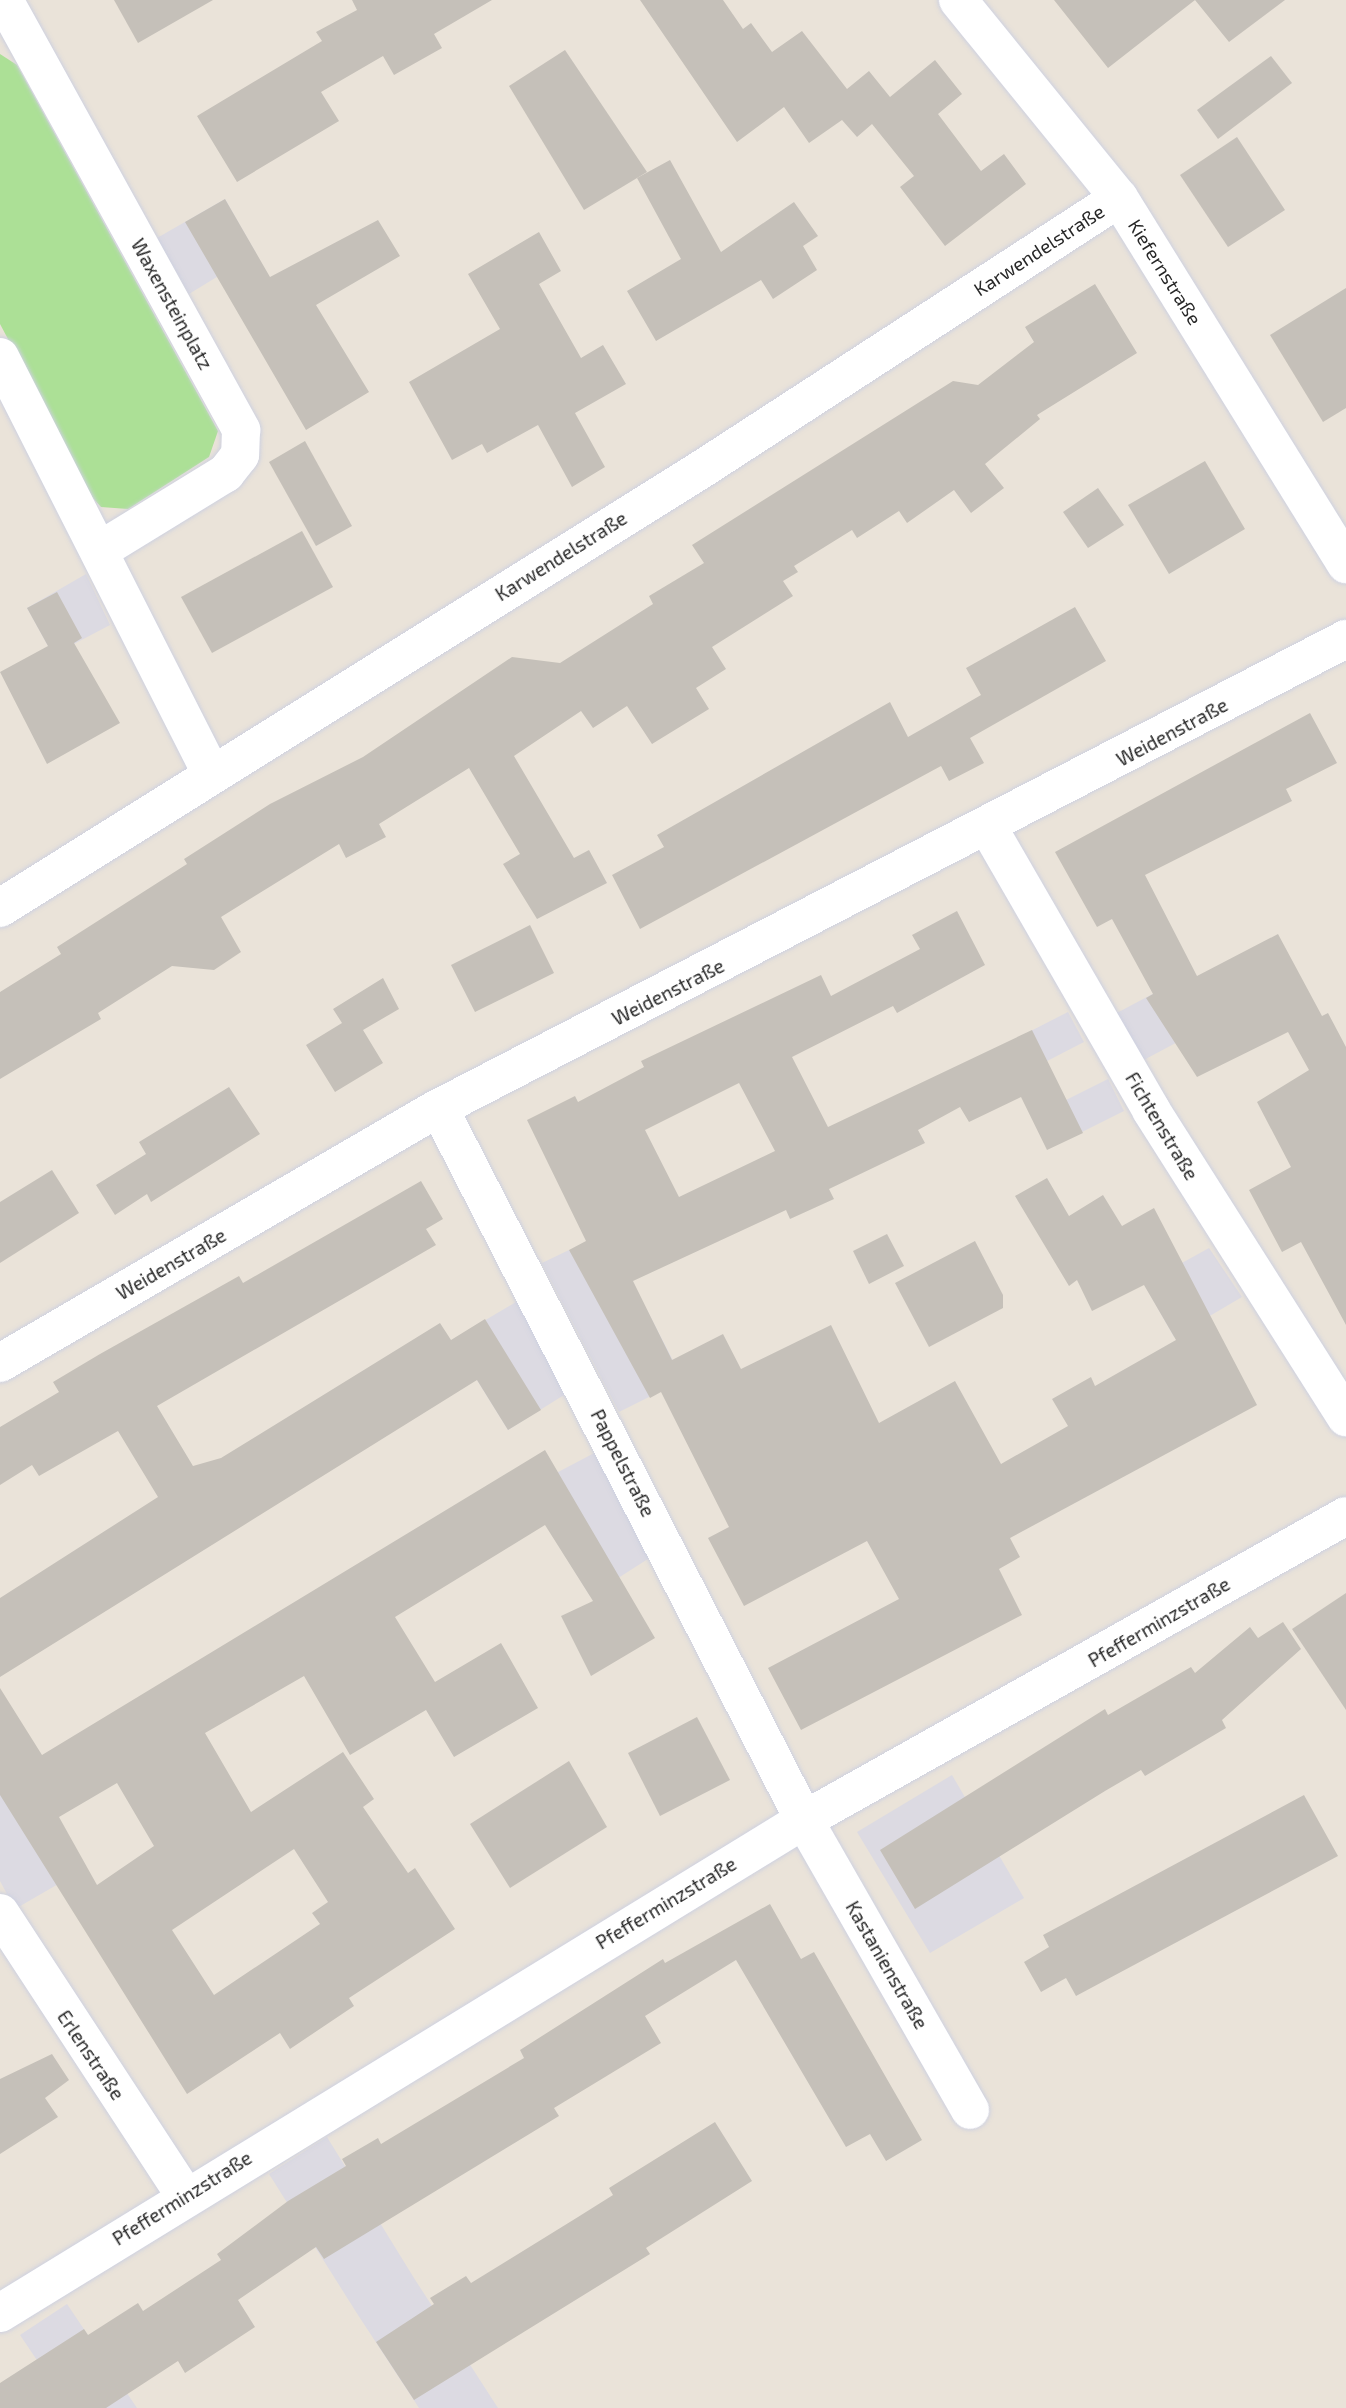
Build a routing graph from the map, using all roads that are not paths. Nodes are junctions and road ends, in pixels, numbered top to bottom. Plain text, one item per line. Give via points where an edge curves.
1 (958, 0) edge
2 (10, 8) edge
3 (1119, 198) junction
4 (0, 357) edge
5 (102, 549) junction
6 (1346, 564) edge
7 (1346, 639) edge
8 (210, 771) junction
9 (989, 829) junction
10 (0, 908) edge
11 (439, 1108) junction
12 (0, 1363) edge
13 (1346, 1417) edge
14 (1346, 1516) edge
15 (804, 1820) junction
16 (0, 1913) edge
17 (970, 2110) dead end
18 (184, 2196) junction
19 (0, 2313) edge

1 - 3 street, Kiefernstraße
2 - 5 street, Waxensteinplatz via 241,430 240,455 226,473
3 - 6 street, Kiefernstraße
3 - 8 street, Karwendelstraße via 702,469
4 - 5 street
5 - 8 street
7 - 9 street, Weidenstraße
8 - 10 street, Karwendelstraße
9 - 11 street, Weidenstraße
9 - 13 street, Fichtenstraße via 1151,1110
11 - 12 street, Weidenstraße
11 - 15 street, Pappelstraße
14 - 15 street, Pfefferminzstraße
15 - 17 street, Kastanienstraße
15 - 18 street, Pfefferminzstraße
16 - 18 street, Erlenstraße
18 - 19 street, Pfefferminzstraße

